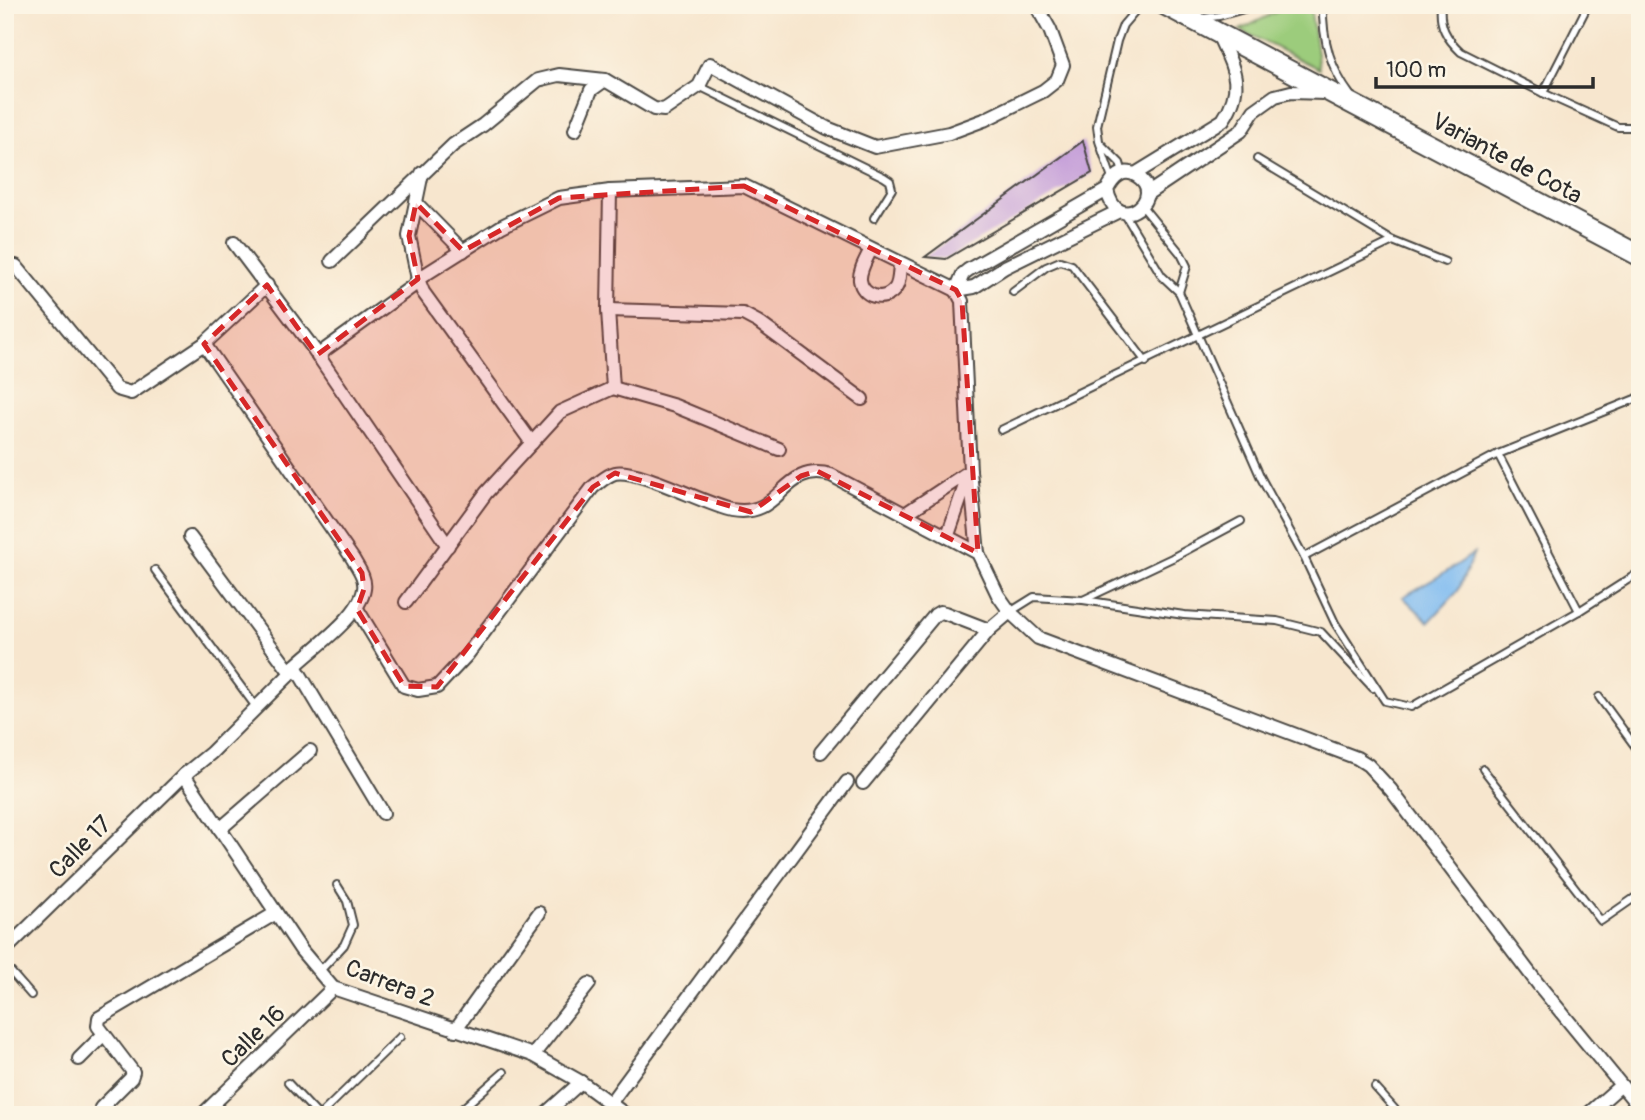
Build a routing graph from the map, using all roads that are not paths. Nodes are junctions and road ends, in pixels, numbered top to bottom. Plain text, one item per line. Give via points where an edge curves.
1 (1036, 5) edge
2 (1140, 5) edge
3 (1164, 5) edge
4 (1258, 5) edge
5 (1323, 5) edge
6 (1441, 5) edge
7 (1588, 5) edge
8 (1190, 19) junction
9 (1218, 34) junction
10 (605, 80) junction
11 (698, 86) junction
12 (1331, 93) junction
13 (1542, 93) junction
14 (1358, 106) junction
15 (1640, 124) edge
16 (575, 130) dead end
17 (1099, 141) junction
18 (1258, 159) dead end
19 (422, 173) junction
20 (1119, 179) junction
21 (610, 191) junction
22 (1145, 200) junction
23 (416, 202) junction
24 (1122, 212) junction
25 (874, 218) dead end
26 (1393, 241) junction
27 (234, 243) dead end
28 (871, 249) junction
29 (463, 251) junction
30 (1640, 257) edge
31 (332, 261) dead end
32 (1445, 262) dead end
33 (900, 264) junction
34 (16, 266) dead end
35 (418, 279) junction
36 (267, 285) junction
37 (956, 290) junction
38 (1013, 292) dead end
39 (1179, 292) junction
40 (608, 310) junction
41 (1200, 335) junction
42 (204, 344) junction
43 (318, 357) junction
44 (1146, 362) junction
45 (613, 388) junction
46 (1640, 397) edge
47 (862, 399) dead end
48 (1001, 430) dead end
49 (532, 443) junction
50 (779, 449) dead end
51 (1498, 454) junction
52 (970, 471) junction
53 (905, 513) junction
54 (1241, 521) dead end
55 (948, 535) junction
56 (190, 537) dead end
57 (447, 546) junction
58 (978, 553) junction
59 (1304, 557) junction
60 (155, 570) dead end
61 (1640, 572) edge
62 (1083, 600) junction
63 (406, 602) dead end
64 (357, 609) junction
65 (1580, 611) junction
66 (1010, 612) junction
67 (989, 630) junction
68 (293, 669) junction
69 (1599, 697) dead end
70 (1385, 701) junction
71 (256, 707) junction
72 (310, 751) dead end
73 (821, 752) dead end
74 (1640, 753) edge
75 (1483, 769) dead end
76 (184, 775) junction
77 (847, 782) dead end
78 (863, 783) dead end
79 (383, 813) dead end
80 (220, 829) junction
81 (337, 886) dead end
82 (1640, 894) edge
83 (276, 913) junction
84 (539, 914) dead end
85 (5, 950) edge
86 (5, 965) edge
87 (320, 971) junction
88 (589, 984) dead end
89 (333, 988) junction
90 (32, 995) dead end
91 (455, 1030) junction
92 (104, 1034) junction
93 (400, 1037) dead end
94 (533, 1055) junction
95 (79, 1059) dead end
96 (504, 1072) dead end
97 (581, 1082) junction
98 (288, 1083) dead end
99 (1620, 1086) junction
100 (1375, 1087) dead end
101 (611, 1102) junction
102 (1640, 1108) edge
103 (102, 1115) edge
104 (202, 1115) edge
105 (319, 1115) edge
106 (455, 1115) edge
107 (544, 1115) edge
108 (626, 1115) edge
109 (1400, 1115) edge
110 (1587, 1115) edge

1 - 11 street via 1060,53 1063,65 1057,80 984,120 949,133 876,147 827,128 710,64
2 - 17 lane via 1123,25 1117,41 1097,127
3 - 8 main road, Variante de Cota
4 - 8 lane
5 - 14 lane via 1333,65
6 - 13 lane via 1443,28 1456,47
7 - 13 lane
8 - 9 main road, Variante de Cota
9 - 12 main road, Variante de Cota
9 - 20 street via 1235,70 1237,91 1223,120
10 - 11 street via 654,109 664,110
10 - 16 street via 591,90
10 - 19 street via 559,75 538,80
11 - 25 lane via 890,181 892,189
12 - 14 main road, Variante de Cota
12 - 22 street via 1275,96 1254,111 1241,131
13 - 15 lane via 1618,127
14 - 30 main road, Variante de Cota
17 - 20 lane
17 - 20 lane via 1119,163
18 - 26 lane
19 - 23 street
19 - 31 street
20 - 22 street via 1144,182
20 - 24 street via 1110,203
20 - 37 street via 968,270
21 - 28 street via 744,186
21 - 29 street via 559,198
21 - 40 street
22 - 24 street via 1135,211
22 - 39 lane via 1187,266
23 - 29 street
23 - 35 street via 409,236
24 - 37 street via 1005,267 974,287
24 - 39 lane via 1162,276
26 - 32 lane
26 - 41 lane
27 - 36 street
28 - 33 street
28 - 33 street via 860,280 873,296 884,297 893,291
29 - 35 street
33 - 37 street
34 - 42 street via 122,392 138,389
35 - 43 street
35 - 49 street
36 - 42 street
36 - 43 street
37 - 52 street via 962,301
38 - 44 lane via 1046,267 1060,261 1072,265
39 - 41 lane
40 - 45 street
40 - 47 street via 743,314
41 - 44 lane
41 - 59 lane via 1261,478
42 - 64 street via 362,573 364,589
43 - 57 street
44 - 48 lane
45 - 49 street via 560,412
45 - 50 street via 676,406
46 - 51 lane
49 - 57 street via 486,493
51 - 59 lane
51 - 65 lane
52 - 53 street
52 - 55 street
52 - 58 street
53 - 55 street
53 - 64 street via 817,471 801,476 773,502 751,512 730,510 642,477 615,473 593,488 467,655 437,687 418,690 404,686
54 - 62 lane
55 - 58 street
56 - 68 street
57 - 63 street
58 - 66 street
59 - 70 lane via 1335,623
60 - 71 lane
61 - 65 lane
62 - 66 lane via 1034,597
62 - 70 lane via 1184,615 1277,621 1321,632
64 - 68 street, Calle 17
65 - 70 lane via 1411,707
66 - 67 street
66 - 99 street via 1038,638 1368,765
67 - 73 street via 945,613 935,615
67 - 78 street
68 - 71 street, Calle 17
68 - 79 street
69 - 74 lane
71 - 76 street, Calle 17
72 - 80 street
75 - 82 lane via 1601,921
76 - 80 street, Carrera 2
76 - 85 street, Calle 17
77 - 101 street
80 - 83 street, Carrera 2
81 - 87 lane via 347,901 353,925 344,945
83 - 87 street, Carrera 2
83 - 92 street via 99,1018
84 - 91 street
86 - 90 lane
87 - 89 street, Carrera 2
88 - 94 street
89 - 91 street, Carrera 2
89 - 104 street, Calle 16
91 - 94 street, Carrera 2
92 - 95 street
92 - 103 street via 133,1072 101,1108
93 - 105 lane
94 - 97 street, Carrera 2
96 - 106 lane
97 - 101 street, Carrera 2
97 - 107 street
98 - 105 lane
99 - 102 street
99 - 110 street
100 - 109 lane
101 - 108 street, Carrera 2

